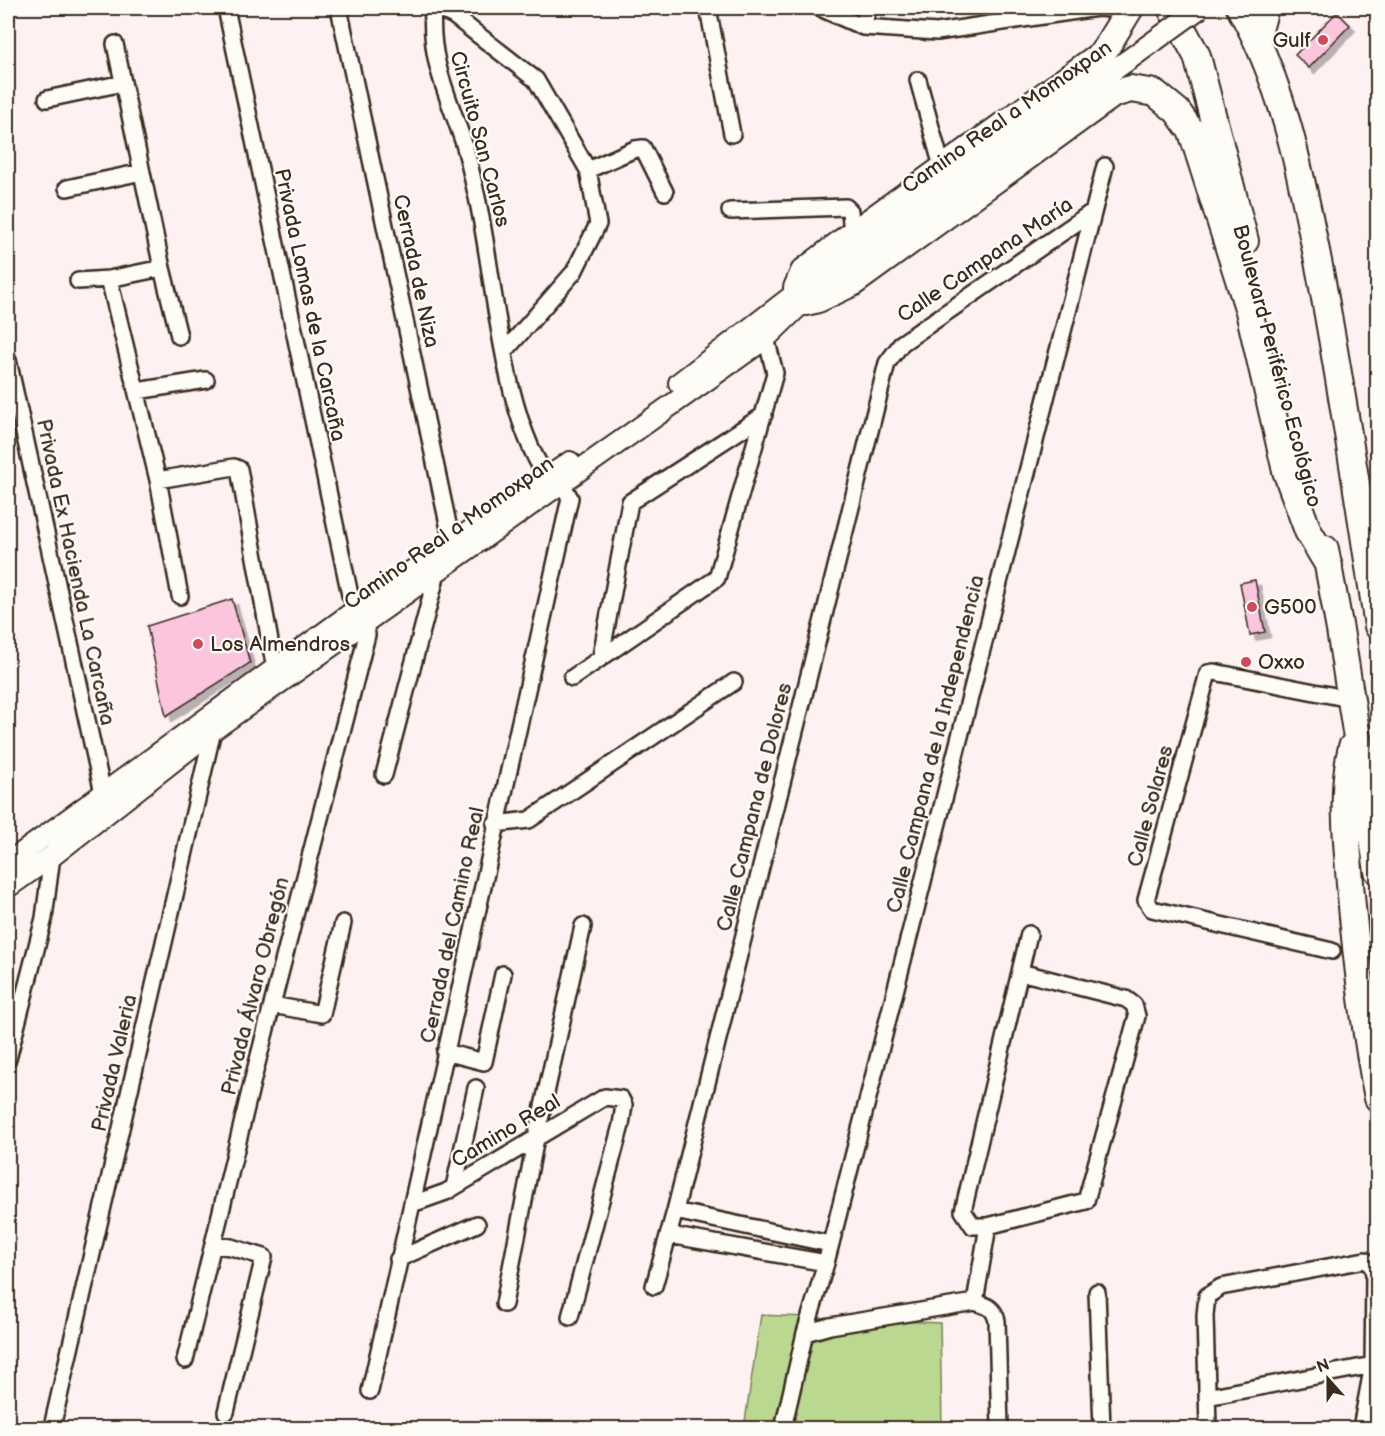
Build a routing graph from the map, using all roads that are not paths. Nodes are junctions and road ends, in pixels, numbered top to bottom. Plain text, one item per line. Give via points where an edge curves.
1 (226, 8) edge
2 (339, 8) edge
3 (435, 8) edge
4 (708, 8) edge
5 (868, 8) edge
6 (1171, 8) edge
7 (1200, 8) edge
8 (1240, 8) edge
9 (1265, 8) edge
10 (826, 9) edge
11 (1129, 9) edge
12 (863, 27) junction
13 (1257, 37) junction
14 (115, 45) dead end
15 (918, 80) dead end
16 (123, 83) junction
17 (47, 99) dead end
18 (732, 135) dead end
19 (1105, 166) dead end
20 (942, 168) junction
21 (588, 170) junction
22 (142, 172) junction
23 (67, 188) dead end
24 (665, 192) dead end
25 (730, 211) dead end
26 (1092, 212) junction
27 (851, 228) junction
28 (162, 267) junction
29 (109, 279) junction
30 (78, 281) dead end
31 (803, 296) junction
32 (761, 332) junction
33 (179, 336) dead end
34 (902, 343) joint
35 (505, 351) junction
36 (8, 360) edge
37 (206, 380) dead end
38 (137, 391) junction
39 (764, 415) junction
40 (158, 480) junction
41 (554, 480) junction
42 (452, 543) junction
43 (1329, 566) junction
44 (433, 574) junction
45 (180, 596) dead end
46 (361, 616) junction
47 (1377, 626) edge
48 (601, 656) junction
49 (274, 669) junction
50 (572, 678) dead end
51 (734, 682) dead end
52 (1350, 699) junction
53 (218, 709) junction
54 (213, 730) junction
55 (1356, 732) junction
56 (384, 776) dead end
57 (103, 793) junction
58 (495, 824) junction
59 (52, 856) junction
60 (8, 864) edge
61 (1377, 871) edge
62 (8, 887) edge
63 (343, 923) dead end
64 (583, 926) dead end
65 (1029, 934) dead end
66 (1332, 951) dead end
67 (1020, 972) junction
68 (503, 974) dead end
69 (272, 1005) junction
70 (445, 1052) junction
71 (8, 1059) edge
72 (476, 1088) dead end
73 (1377, 1098) edge
74 (536, 1138) junction
75 (454, 1187) junction
76 (412, 1204) junction
77 (675, 1211) junction
78 (477, 1224) dead end
79 (988, 1226) junction
80 (669, 1235) junction
81 (830, 1244) junction
82 (213, 1245) junction
83 (398, 1259) junction
84 (825, 1263) junction
85 (654, 1286) dead end
86 (1097, 1292) dead end
87 (975, 1302) junction
88 (504, 1304) dead end
89 (570, 1317) dead end
90 (805, 1333) junction
91 (185, 1360) dead end
92 (1373, 1365) junction
93 (370, 1391) dead end
94 (1207, 1397) junction
95 (226, 1412) dead end
96 (52, 1427) edge
97 (783, 1428) edge
98 (1000, 1428) edge
99 (1102, 1428) edge
100 (1208, 1428) edge
101 (1361, 1428) edge

1 - 46 street, Privada Lomas de la Carcaña via 350,595
2 - 42 street, Cerrada de Niza
3 - 21 street, Circuito San Carlos via 454,16 536,80
3 - 35 street, Circuito San Carlos via 431,39 482,219
4 - 18 street
5 - 12 street
6 - 43 highway, Boulevard Periférico Ecológico via 1197,56
7 - 31 street, Camino Real a Momoxpan, bridge via 842,266 813,284 805,283
8 - 13 highway
9 - 13 highway
10 - 12 street
11 - 12 street via 1097,8 937,32
11 - 20 highway via 1102,54
13 - 47 highway via 1298,156 1341,386
14 - 16 street
15 - 20 street
16 - 17 street
16 - 22 street
19 - 26 street, Calle Campana de la Independencia
20 - 27 highway
21 - 24 street via 643,148
21 - 35 street, Circuito San Carlos via 598,224 574,272
22 - 23 street
22 - 28 street
25 - 27 street via 846,207
26 - 34 street, Calle Campana María
26 - 81 street, Calle Campana de la Independencia
27 - 31 highway via 804,272
28 - 29 street
28 - 33 street
29 - 30 street
29 - 38 street
31 - 32 street, Camino Real a Momoxpan
31 - 43 highway via 852,283 1113,94 1131,88 1155,93 1177,111 1197,142 1249,311 1286,471 1308,531
32 - 39 street via 775,373
32 - 41 street, Camino Real a Momoxpan via 590,448
34 - 77 street, Calle Campana de Dolores via 887,363
35 - 41 street, Circuito San Carlos via 518,413 539,468
36 - 57 street, Privada Ex Hacienda La Carcaña
37 - 38 street
38 - 40 street
39 - 48 street via 717,578
39 - 48 street via 630,502
40 - 45 street
40 - 49 street via 239,469
41 - 42 street, Camino Real a Momoxpan
41 - 44 street, Camino Real a Momoxpan
41 - 58 street, Cerrada del Camino Real via 570,498
42 - 46 street, Camino Real a Momoxpan
43 - 52 highway, Boulevard Periférico Ecológico
44 - 46 street, Camino Real a Momoxpan
44 - 56 street via 435,581
46 - 49 street, Camino Real a Momoxpan
46 - 54 street, Camino Real a Momoxpan
46 - 69 street, Privada Álvaro Obregón via 367,635
48 - 50 street
49 - 53 street, Camino Real a Momoxpan
51 - 58 street via 529,820
52 - 55 highway, Boulevard Periférico Ecológico
52 - 66 street, Calle Solares via 1208,673 1146,900 1152,909
53 - 54 street, Privada Valeria
53 - 57 street, Camino Real a Momoxpan
54 - 59 street, Camino Real a Momoxpan
54 - 96 street, Privada Valeria
55 - 61 highway, Boulevard Periférico Ecológico
55 - 73 highway, Boulevard Periférico Ecológico via 1345,774 1348,849 1359,971
57 - 60 street, Camino Real a Momoxpan
58 - 70 street, Cerrada del Camino Real
59 - 62 street, Camino Real a Momoxpan
59 - 71 street via 44,918
63 - 69 street via 322,1014
64 - 74 street
65 - 67 street
67 - 79 street via 963,1211 973,1226
67 - 79 street via 1126,999 1134,1005 1137,1016 1086,1201
68 - 70 street via 484,1062
69 - 82 street, Privada Álvaro Obregón
70 - 76 street, Cerrada del Camino Real
72 - 75 street
74 - 75 street, Camino Real
74 - 88 street
74 - 89 street, Camino Real via 604,1097 621,1099 624,1105
75 - 76 street, Camino Real
76 - 83 street, Cerrada del Camino Real
77 - 80 street, Calle Campana de Dolores
77 - 81 street
78 - 83 street
79 - 87 street
80 - 84 street
80 - 85 street, Calle Campana de Dolores
81 - 84 street, Calle Campana de la Independencia
82 - 91 street, Privada Álvaro Obregón
82 - 95 street via 231,1246 264,1257
83 - 93 street, Cerrada del Camino Real
84 - 90 street, Calle Campana de la Independencia
86 - 99 street
87 - 90 street
87 - 98 street via 995,1311 997,1321
90 - 97 street, Calle Campana de la Independencia
92 - 94 street
92 - 94 street via 1374,1274 1365,1260 1221,1287 1207,1296 1204,1315
92 - 101 street
94 - 100 street

